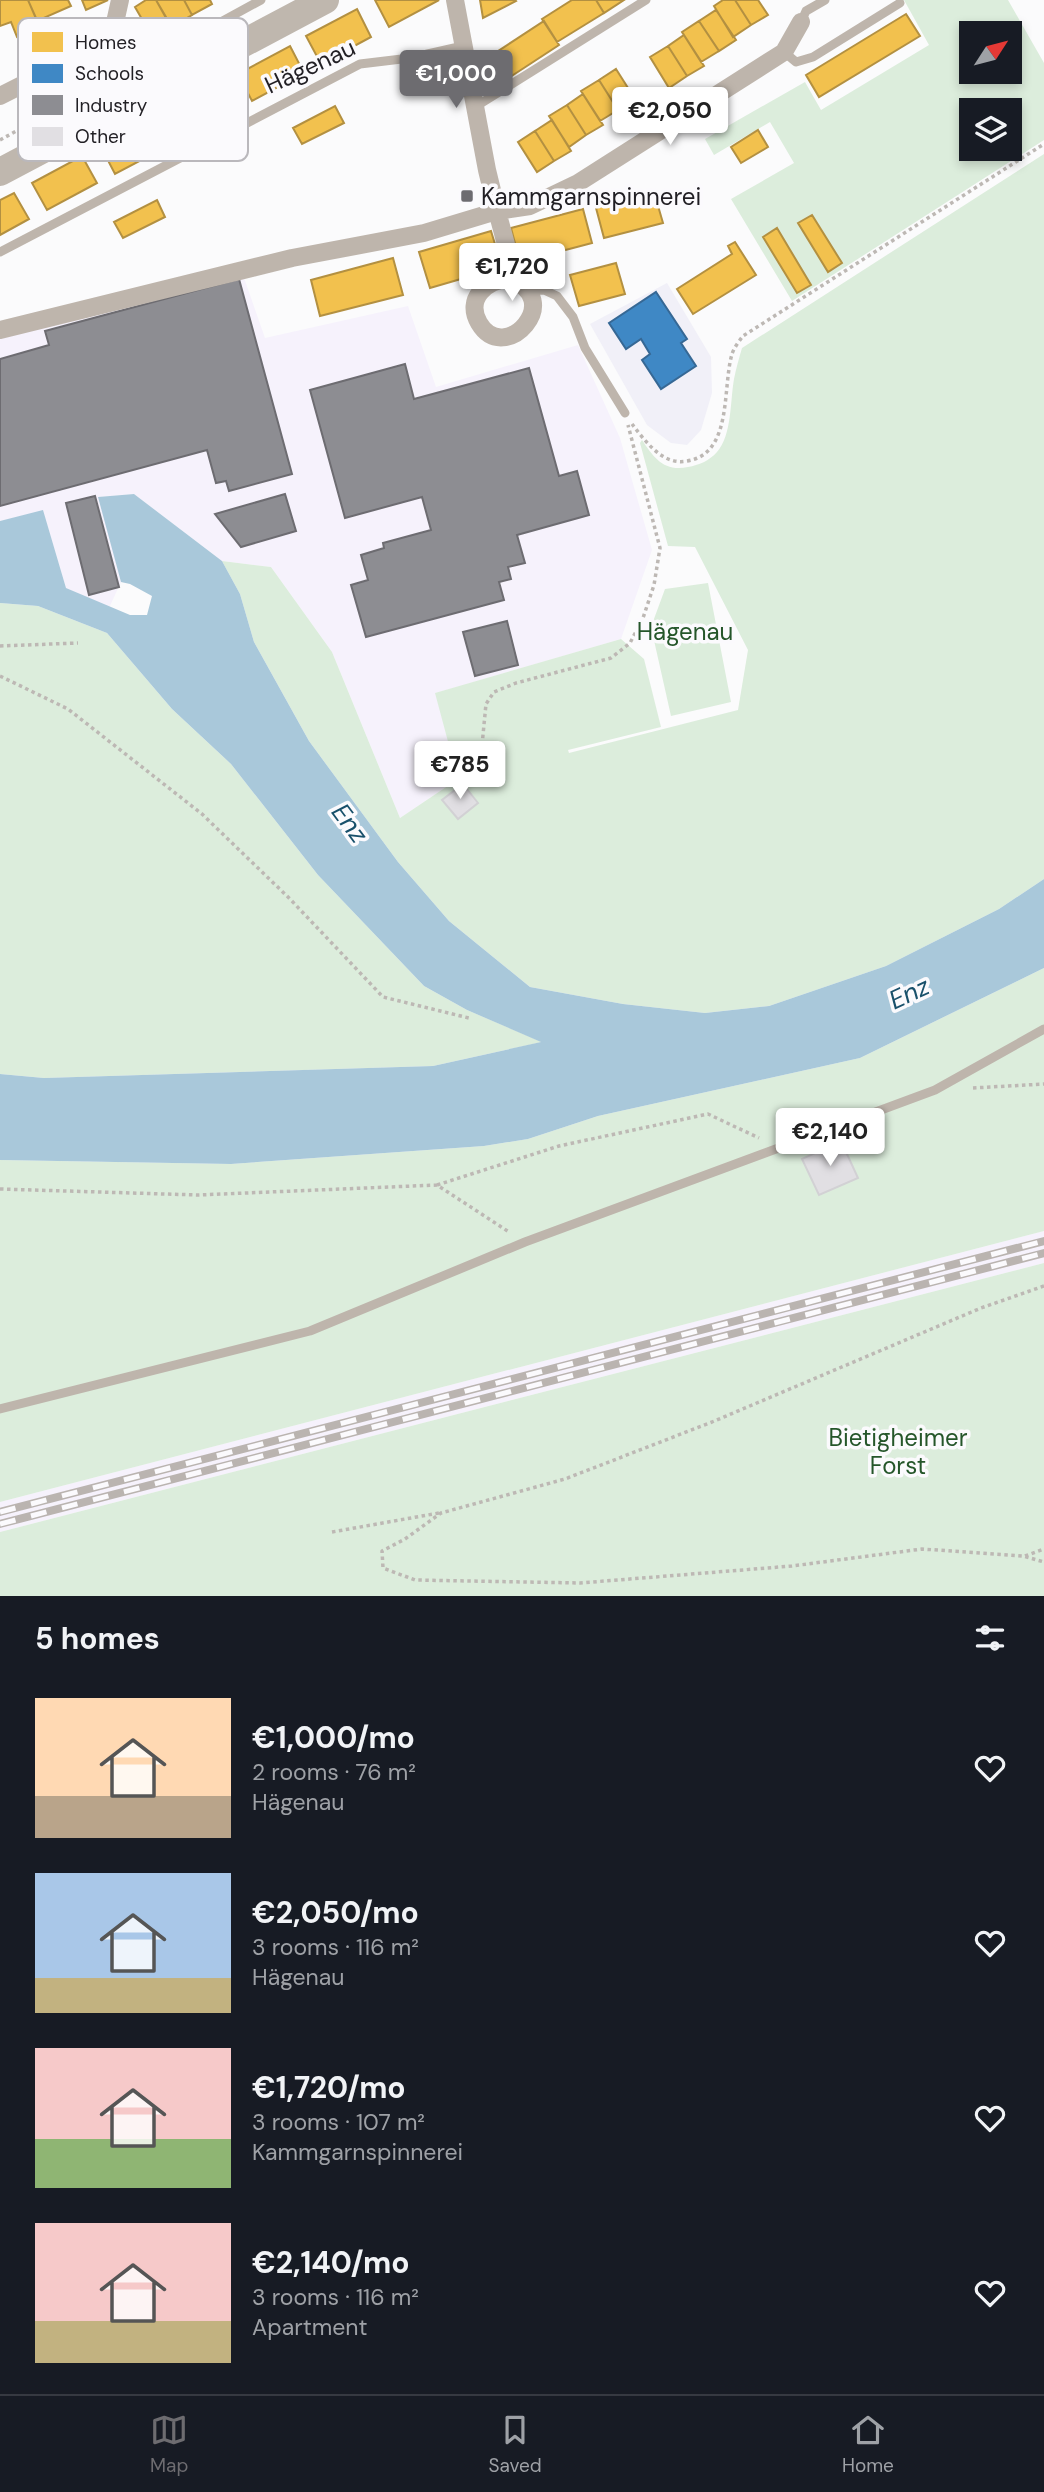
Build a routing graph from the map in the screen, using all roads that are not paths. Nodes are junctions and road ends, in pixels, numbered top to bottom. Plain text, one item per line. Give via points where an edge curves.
1 (120, 0) edge
2 (261, 0) edge
3 (325, 0) edge
4 (455, 0) edge
5 (646, 0) edge
6 (825, 0) edge
7 (900, 3) dead end
8 (116, 18) edge
9 (228, 18) edge
10 (801, 22) joint
11 (248, 41) edge
12 (463, 46) junction
13 (784, 52) junction
14 (18, 86) edge
15 (0, 96) edge
16 (475, 107) junction
17 (248, 122) edge
18 (21, 161) edge
19 (174, 161) edge
20 (0, 172) edge
21 (497, 211) junction
22 (0, 252) edge
23 (509, 279) junction
24 (528, 291) junction
25 (0, 330) edge
26 (625, 413) road end
27 (1044, 1029) edge
28 (0, 1409) edge

1 - 8 street
2 - 9 lane
3 - 11 main road
4 - 12 street
5 - 16 lane
6 - 10 lane via 806,11
7 - 13 lane via 813,57 796,62
10 - 13 street
12 - 16 street
12 - 17 lane, Hägenau via 360,64
13 - 21 street via 578,183 530,206
14 - 15 street
16 - 21 street
18 - 20 main road
19 - 22 lane, Hägenau
21 - 23 street via 512,267
21 - 25 street via 424,233 292,258
23 - 24 street
23 - 24 street via 483,286 475,300 474,310 485,330 506,337 526,326 533,311
24 - 26 lane via 544,290 565,306
27 - 28 lane via 934,1090 525,1242 310,1331

